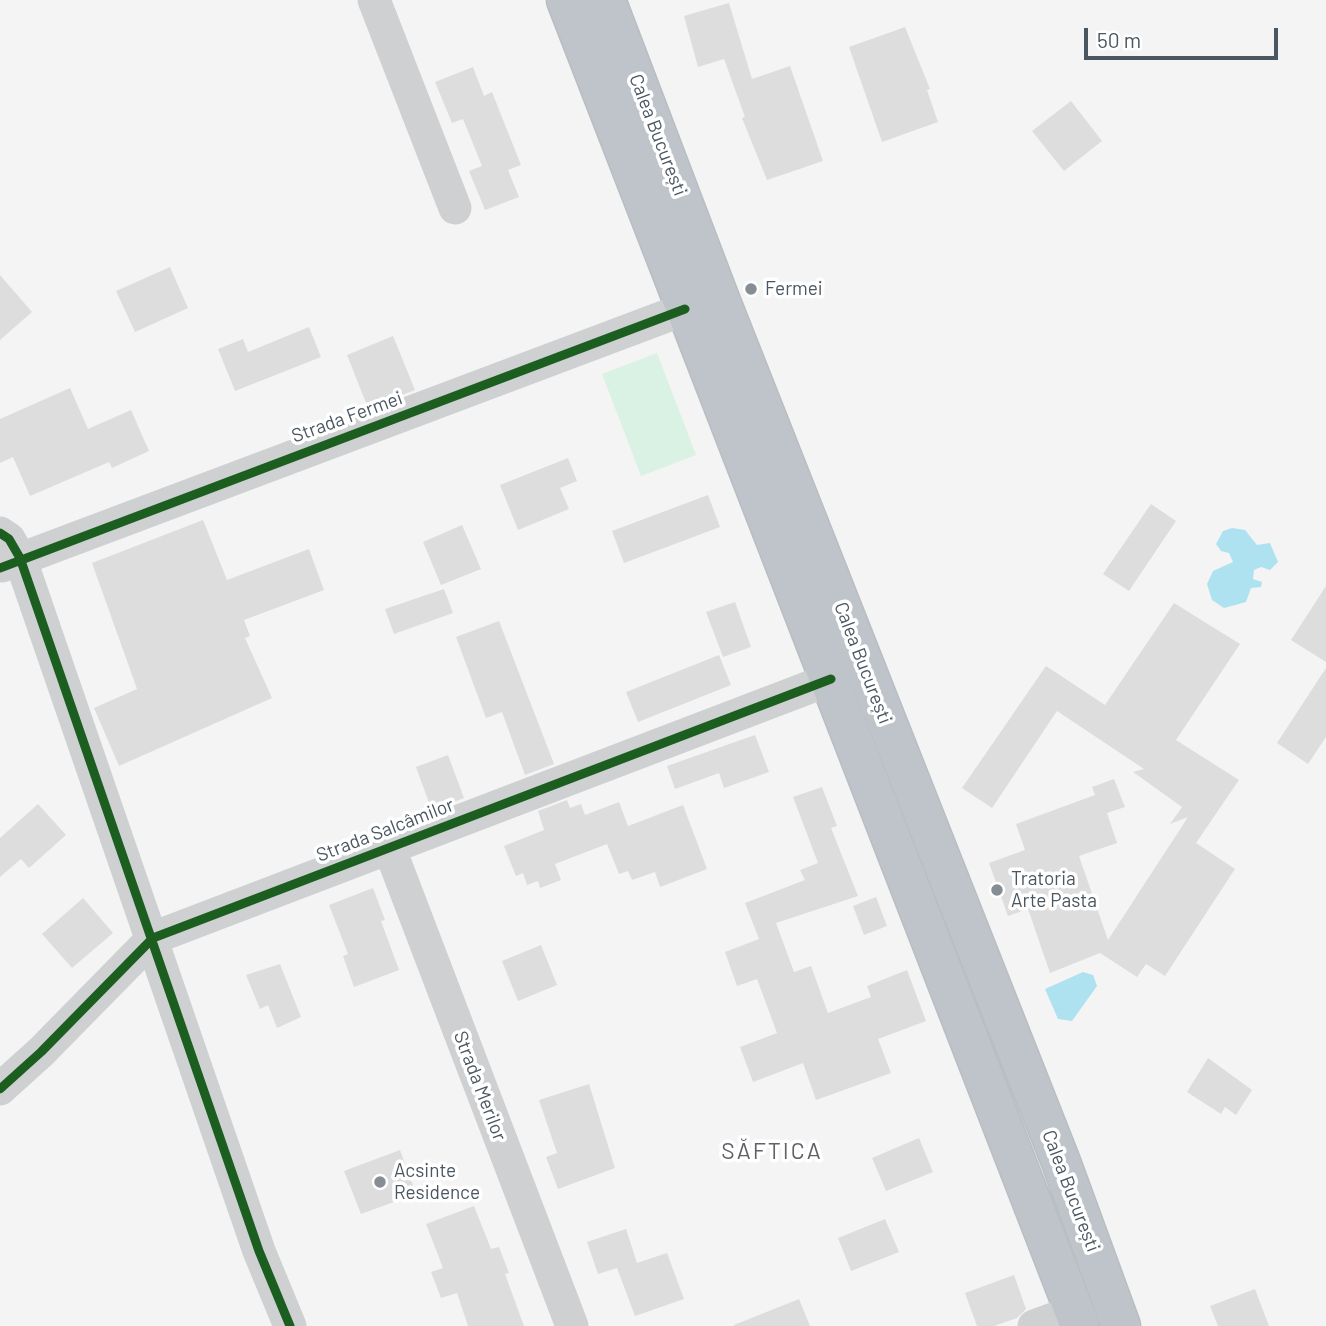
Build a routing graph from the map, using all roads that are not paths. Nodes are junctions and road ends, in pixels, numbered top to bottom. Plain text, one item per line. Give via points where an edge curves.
1 (374, 0) edge
2 (566, 0) edge
3 (606, 0) edge
4 (455, 208) dead end
5 (685, 309) junction
6 (7, 553) edge
7 (831, 679) junction
8 (389, 847) junction
9 (153, 938) junction
10 (0, 1089) edge
11 (1077, 1319) edge
12 (290, 1326) edge
13 (572, 1326) edge
14 (1034, 1326) edge
15 (1121, 1326) edge

1 - 4 street
2 - 5 highway, Calea București
3 - 15 highway, Calea București
5 - 6 street, Strada Fermei
5 - 7 highway, Calea București
6 - 9 street
7 - 8 street, Strada Salcâmilor
7 - 11 highway, Calea București
8 - 9 street, Strada Salcâmilor
8 - 13 street, Strada Merilor
9 - 10 street, Strada Salcâmilor
9 - 12 street via 259,1251
11 - 14 street

